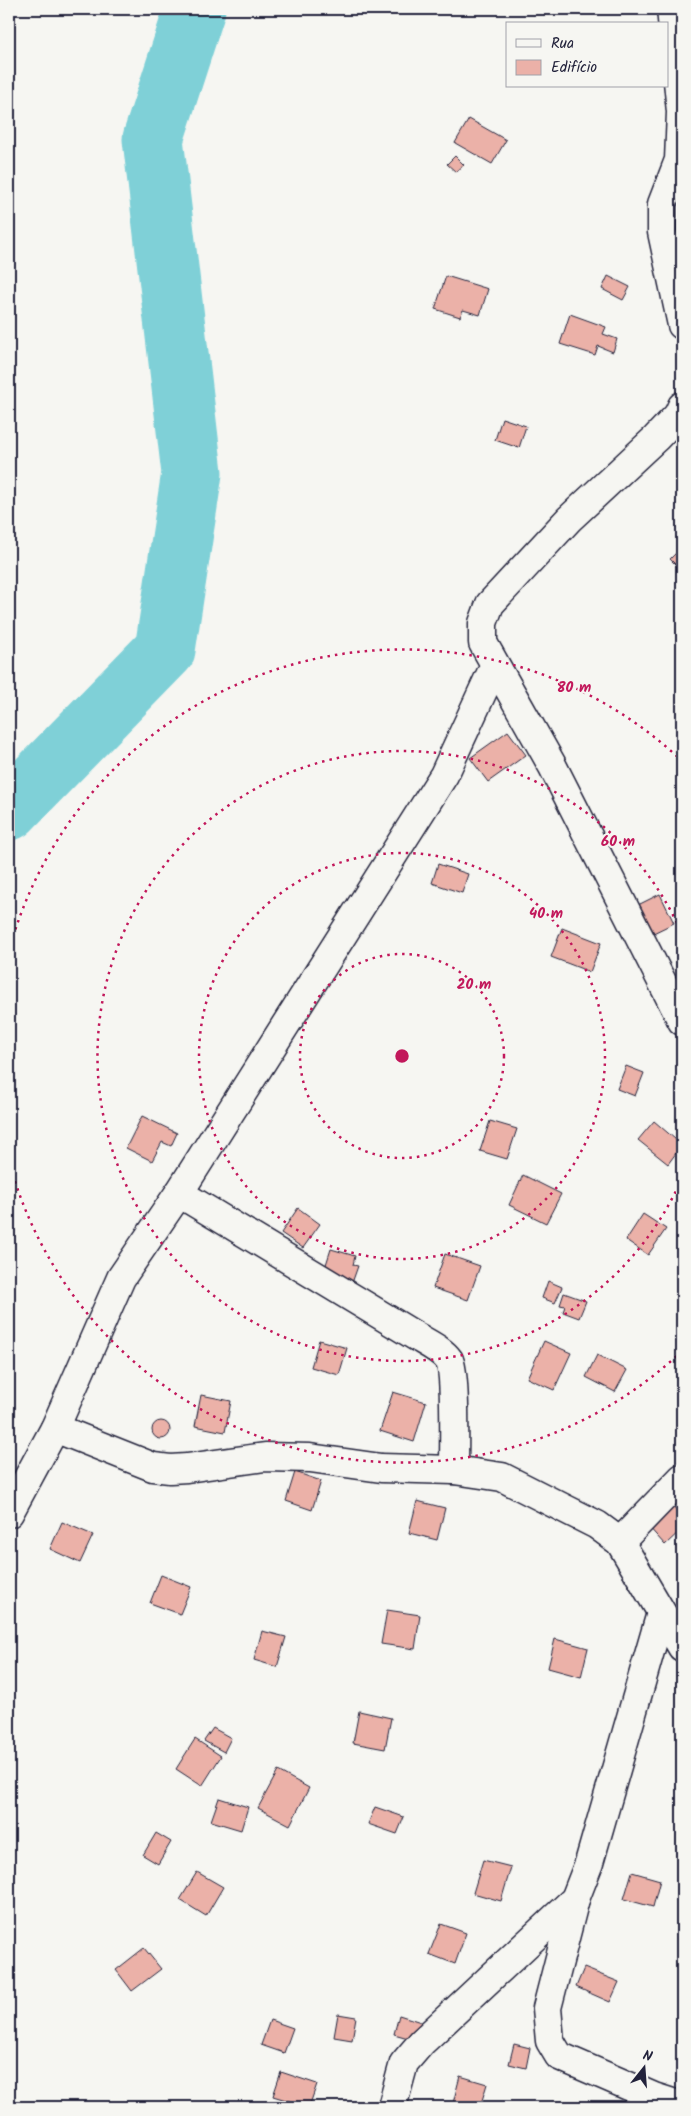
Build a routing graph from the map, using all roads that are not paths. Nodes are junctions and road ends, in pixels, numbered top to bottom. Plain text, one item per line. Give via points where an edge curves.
1 (671, 9) edge
2 (682, 325) edge
3 (682, 406) edge
4 (494, 667) junction
5 (682, 1021) edge
6 (179, 1193) junction
7 (55, 1428) junction
8 (454, 1470) junction
9 (682, 1478) edge
10 (9, 1513) edge
11 (620, 1542) junction
12 (661, 1613) junction
13 (682, 1647) edge
14 (575, 1899) junction
15 (682, 2106) edge
16 (392, 2107) edge

1 - 2 street via 681,112 679,160 662,204 662,232
3 - 4 street via 678,416 569,519 490,604 483,623 483,643
4 - 5 street via 552,765
4 - 6 street via 444,775
6 - 7 street via 121,1278
6 - 8 street via 417,1337 449,1361 452,1371
7 - 8 street via 153,1467 170,1469 265,1457 310,1458 381,1468
7 - 10 street
8 - 11 street via 502,1477 597,1525
9 - 11 street
11 - 12 street
12 - 13 street
12 - 14 street via 589,1863
14 - 15 street via 547,2008 550,2041 559,2056
14 - 16 street via 422,2042 404,2063

